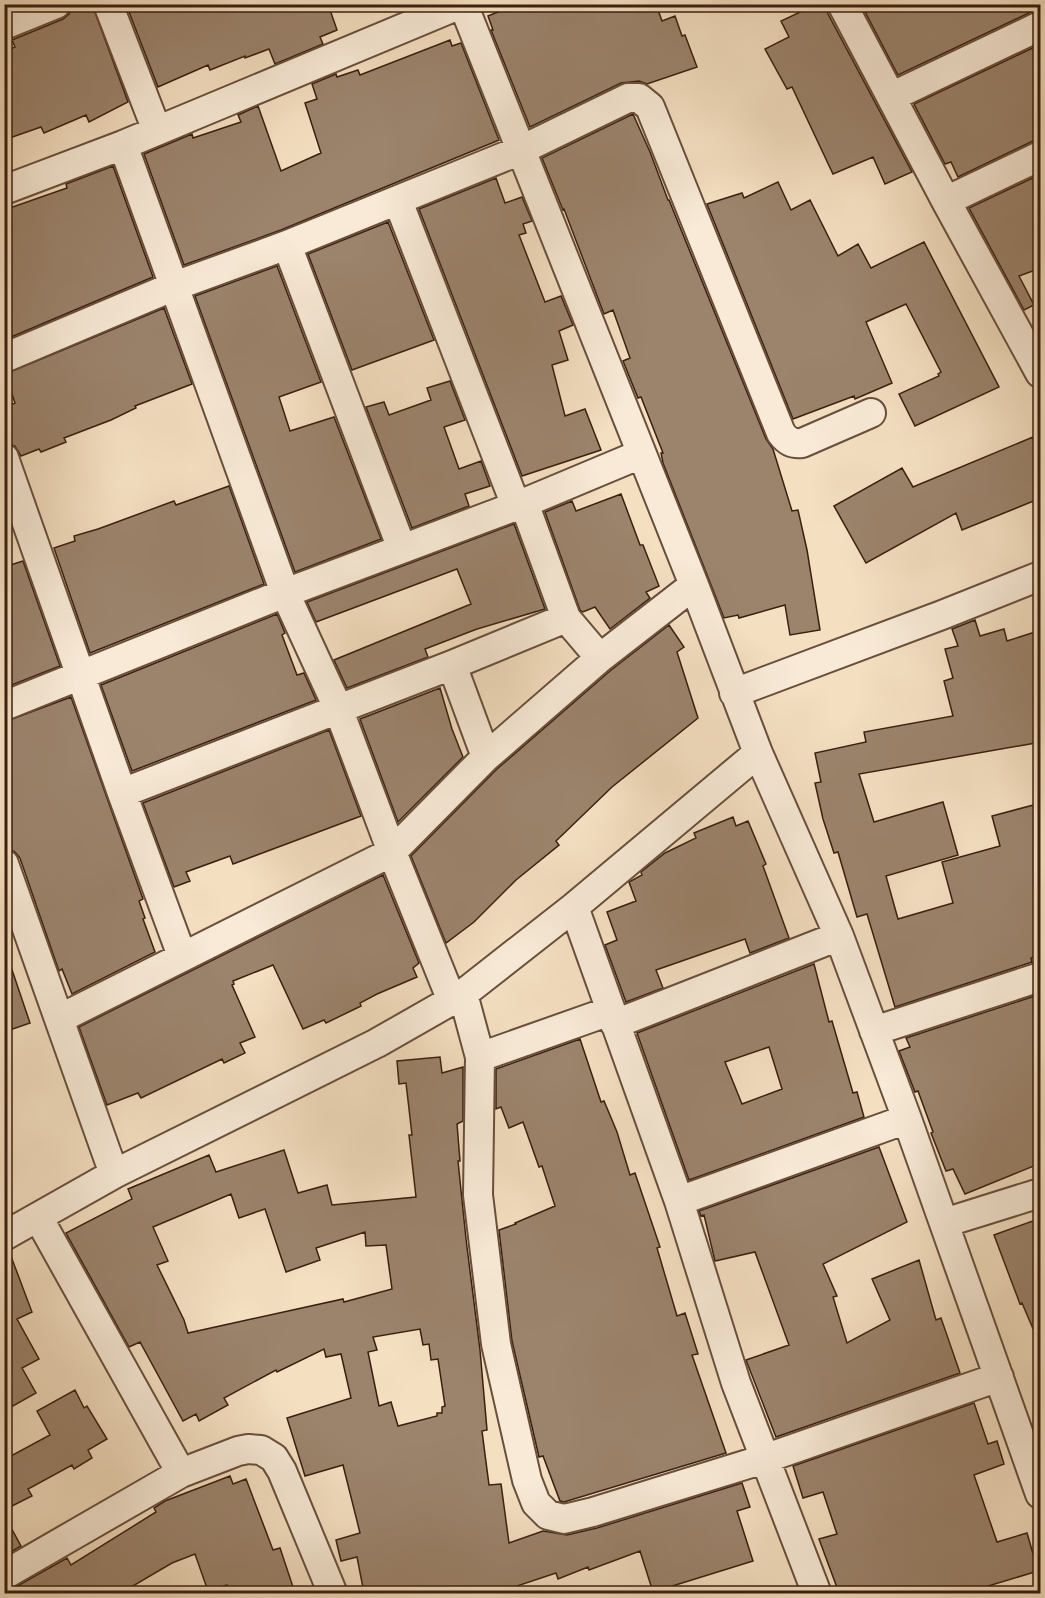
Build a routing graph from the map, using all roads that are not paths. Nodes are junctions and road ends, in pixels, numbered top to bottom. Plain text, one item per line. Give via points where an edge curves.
1 (108, 4) edge
2 (462, 4) edge
3 (842, 4) edge
4 (54, 5) edge
5 (4, 25) edge
6 (1041, 26) edge
7 (891, 96) junction
8 (157, 131) junction
9 (123, 145) junction
10 (521, 150) junction
11 (1041, 156) edge
12 (4, 190) edge
13 (398, 201) junction
14 (946, 201) junction
15 (287, 245) junction
16 (172, 287) junction
17 (4, 358) edge
18 (1041, 373) edge
19 (871, 413) dead end
20 (641, 454) junction
21 (4, 458) edge
22 (520, 504) junction
23 (402, 549) junction
24 (1041, 576) edge
25 (694, 585) junction
26 (285, 593) junction
27 (566, 618) junction
28 (600, 658) junction
29 (452, 665) junction
30 (81, 675) junction
31 (734, 693) junction
32 (4, 706) edge
33 (338, 708) junction
34 (758, 753) junction
35 (486, 757) junction
36 (122, 793) junction
37 (392, 852) junction
38 (4, 864) edge
39 (574, 907) junction
40 (839, 936) junction
41 (182, 956) junction
42 (1041, 977) edge
43 (457, 998) junction
44 (613, 1018) junction
45 (59, 1019) junction
46 (874, 1031) junction
47 (480, 1057) junction
48 (907, 1119) junction
49 (114, 1174) junction
50 (1041, 1193) edge
51 (679, 1201) junction
52 (38, 1217) junction
53 (944, 1223) junction
54 (4, 1236) edge
55 (999, 1377) junction
56 (764, 1459) junction
57 (1035, 1460) edge
58 (181, 1473) junction
59 (1041, 1494) edge
60 (4, 1575) edge
61 (333, 1593) edge
62 (818, 1593) edge

1 - 8 street
2 - 8 street
2 - 10 street
3 - 7 street
4 - 5 street
6 - 7 street
7 - 14 street
8 - 9 street
9 - 12 street
9 - 16 street
10 - 13 street
10 - 19 street via 628,98 645,101 781,434 795,444 802,443
10 - 20 street
11 - 14 street
13 - 15 street
13 - 22 street
14 - 18 street
15 - 16 street
15 - 23 street
16 - 17 street
16 - 26 street
20 - 22 street
20 - 25 street
21 - 30 street
22 - 23 street
22 - 27 street
23 - 26 street
24 - 31 street
25 - 28 street
25 - 31 street
26 - 30 street
26 - 33 street
27 - 28 street
27 - 29 street
28 - 35 street
29 - 33 street
29 - 35 street
30 - 32 street
30 - 36 street
31 - 34 street
33 - 36 street
33 - 37 street
34 - 39 street
34 - 40 street
35 - 37 street
36 - 41 street
37 - 41 street
37 - 43 street
38 - 45 street
39 - 43 street
39 - 44 street
40 - 44 street
40 - 46 street
41 - 45 street
42 - 46 street
43 - 47 street
43 - 49 street via 377,1043
44 - 47 street
44 - 51 street
45 - 49 street
46 - 48 street
47 - 56 street via 478,1194 496,1344 527,1480 536,1503 548,1515 564,1519
48 - 51 street
48 - 53 street
49 - 52 street
50 - 53 street
51 - 56 street
52 - 54 street
52 - 58 street
53 - 55 street
55 - 56 street
55 - 57 street
56 - 62 street
57 - 59 street
58 - 60 street
58 - 61 street via 248,1449 261,1450 274,1458

